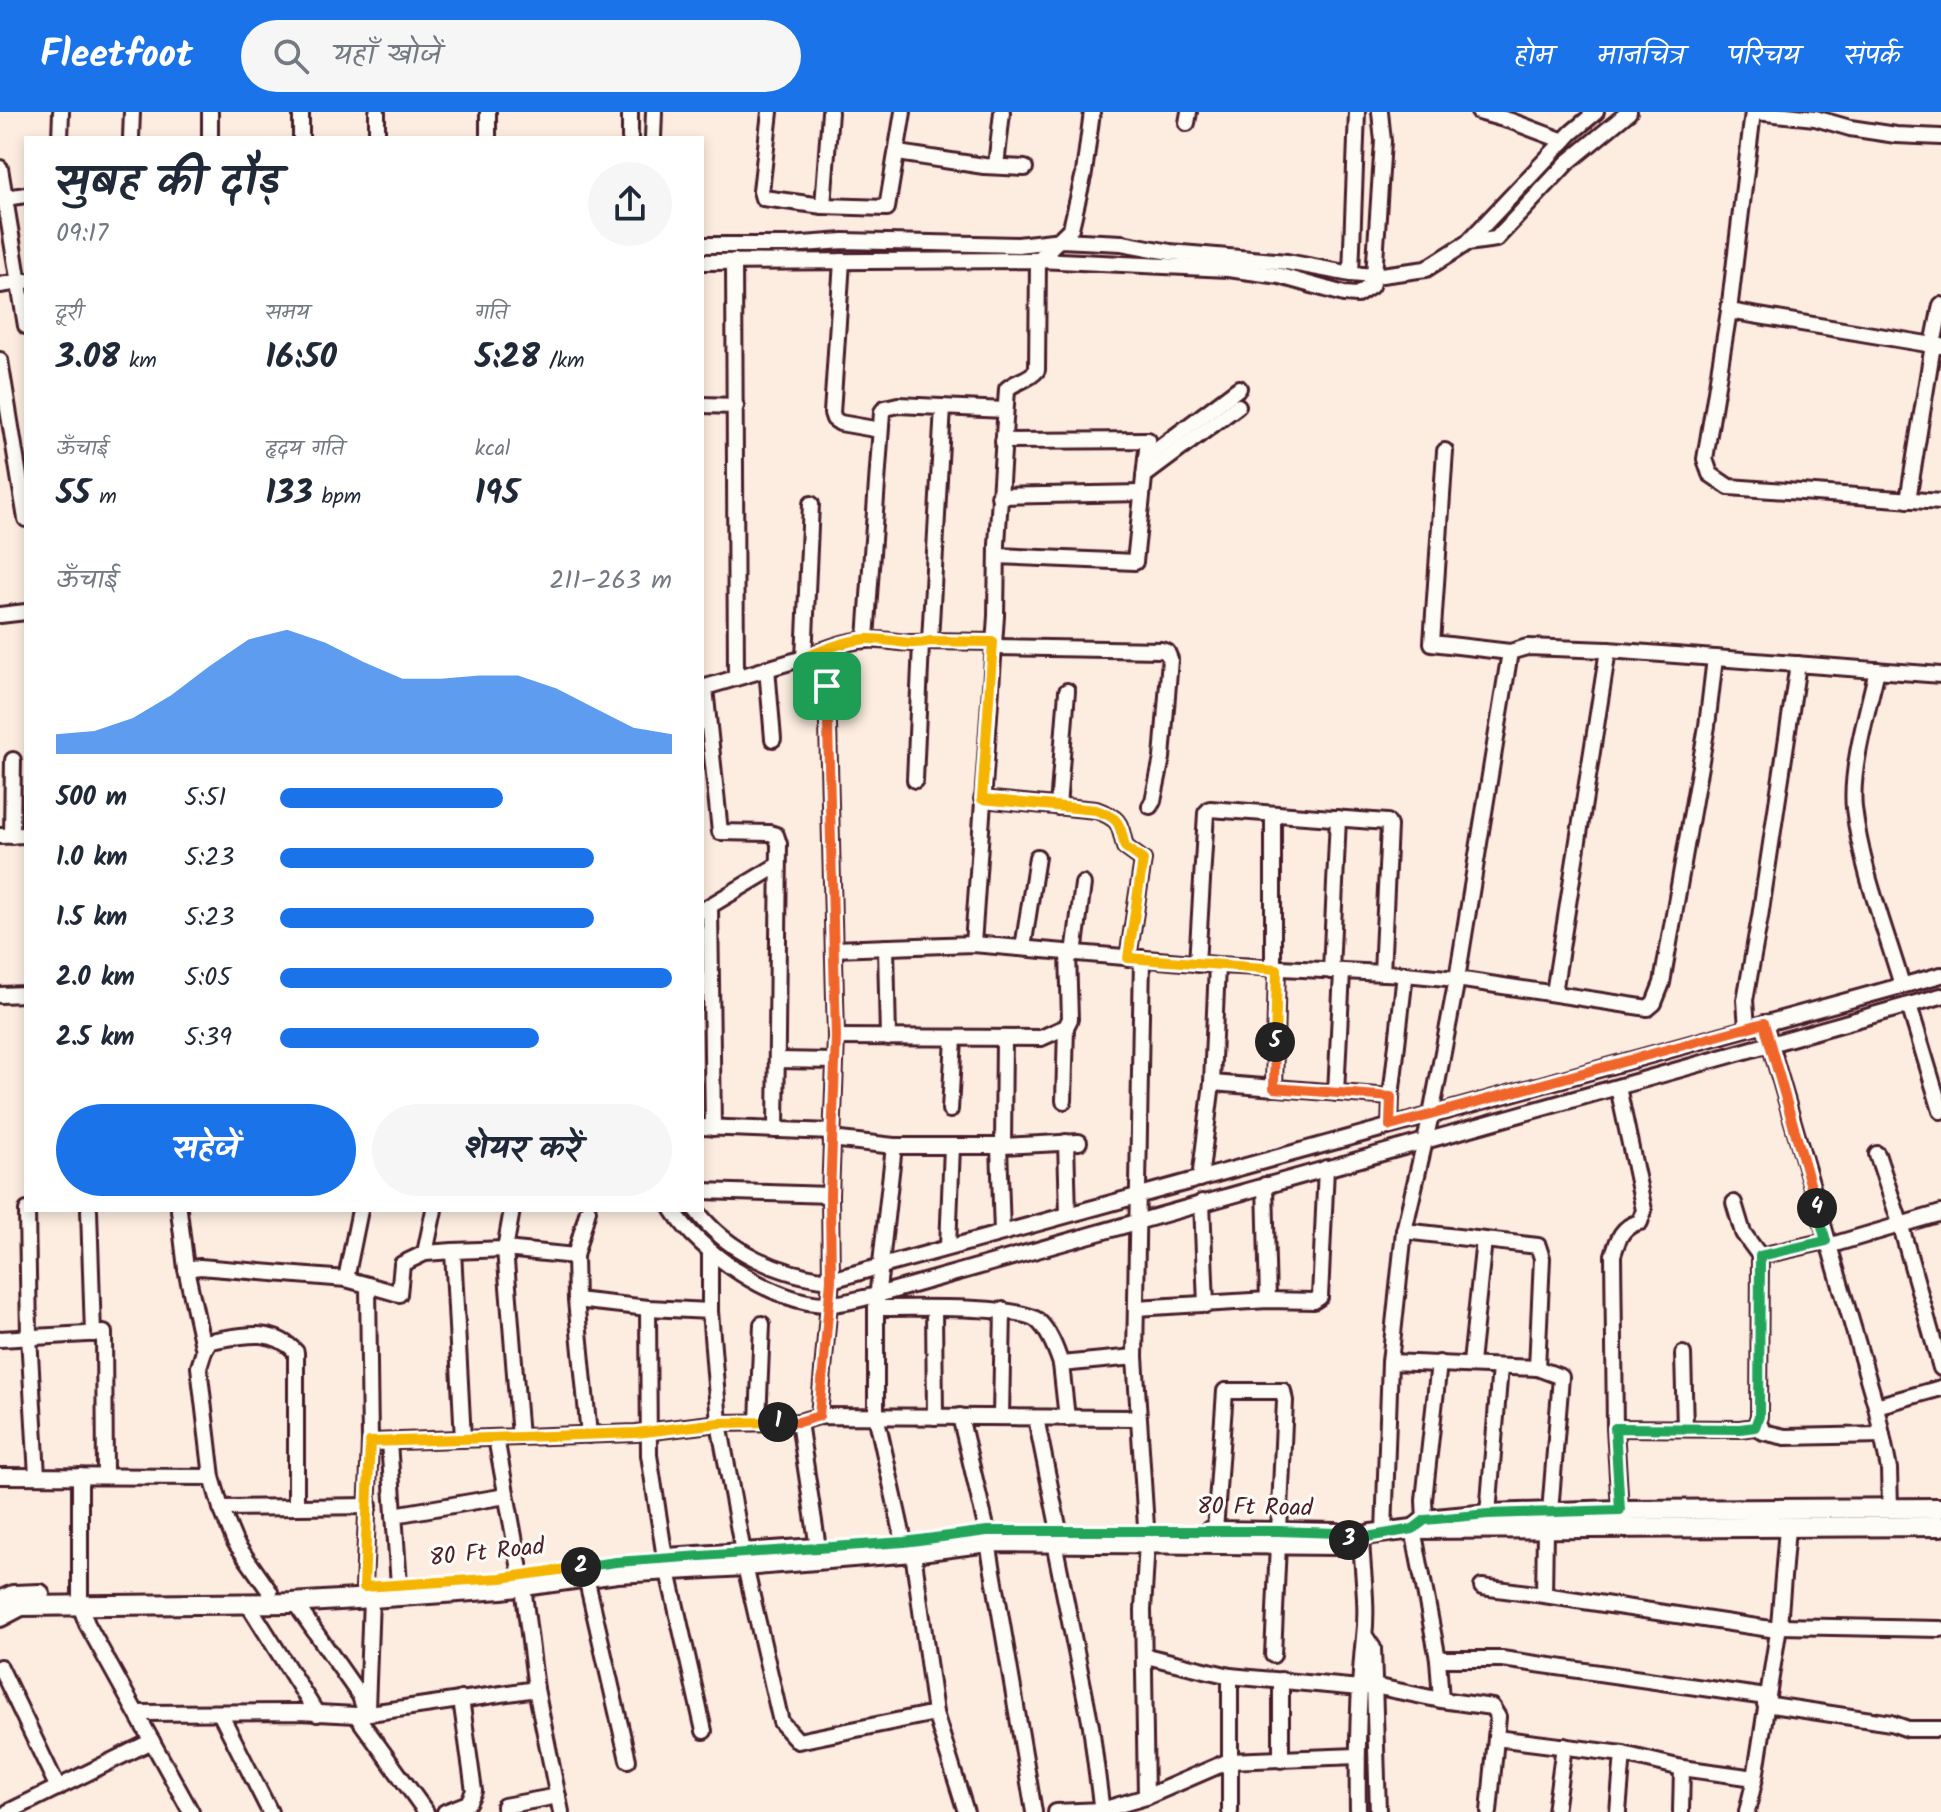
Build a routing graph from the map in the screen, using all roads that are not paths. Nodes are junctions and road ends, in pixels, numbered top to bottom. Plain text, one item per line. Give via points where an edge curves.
1 (61, 112) edge
2 (132, 112) edge
3 (210, 112) edge
4 (301, 112) edge
5 (377, 112) edge
6 (488, 112) edge
7 (630, 112) edge
8 (654, 112) edge
9 (770, 112) edge
10 (830, 112) edge
11 (903, 112) edge
12 (1002, 112) edge
13 (1092, 112) edge
14 (1357, 112) edge
15 (1380, 112) edge
16 (1479, 112) edge
17 (1596, 112) edge
18 (1629, 112) edge
19 (1754, 112) edge
20 (60, 136) edge
21 (131, 136) edge
22 (210, 136) edge
23 (301, 136) edge
24 (377, 136) edge
25 (488, 136) edge
26 (630, 136) edge
27 (653, 136) edge
28 (1941, 137) edge
29 (1564, 141) junction
30 (898, 153) junction
31 (996, 166) junction
32 (0, 168) edge
33 (1025, 168) dead end
34 (24, 195) edge
35 (5, 198) junction
36 (823, 206) junction
37 (1061, 240) junction
38 (1467, 243) junction
39 (704, 245) edge
40 (1038, 260) junction
41 (734, 261) junction
42 (842, 261) junction
43 (704, 262) edge
44 (22, 265) edge
45 (0, 267) edge
46 (1351, 274) junction
47 (1374, 276) junction
48 (22, 282) edge
49 (0, 285) edge
50 (24, 304) edge
51 (1941, 305) edge
52 (1729, 311) junction
53 (1937, 345) edge
54 (0, 360) edge
55 (1239, 388) dead end
56 (704, 405) edge
57 (736, 406) junction
58 (1238, 406) dead end
59 (943, 407) junction
60 (1005, 410) junction
61 (880, 430) junction
62 (1003, 441) junction
63 (1445, 451) dead end
64 (1146, 458) junction
65 (1144, 476) junction
66 (1142, 493) junction
67 (999, 496) junction
68 (1908, 500) junction
69 (1941, 502) edge
70 (811, 504) dead end
71 (24, 507) edge
72 (997, 556) junction
73 (24, 612) edge
74 (0, 615) edge
75 (866, 639) junction
76 (926, 642) junction
77 (993, 645) junction
78 (1608, 650) junction
79 (1510, 652) junction
80 (804, 658) junction
81 (1715, 658) junction
82 (1798, 664) junction
83 (767, 668) junction
84 (1877, 670) junction
85 (1941, 675) edge
86 (736, 677) junction
87 (704, 688) edge
88 (1067, 691) dead end
89 (773, 739) dead end
90 (13, 760) dead end
91 (915, 780) dead end
92 (982, 799) junction
93 (1150, 806) dead end
94 (1058, 807) junction
95 (1273, 815) junction
96 (717, 817) junction
97 (1338, 818) junction
98 (704, 820) edge
99 (13, 836) edge
100 (1037, 857) dead end
101 (778, 865) junction
102 (1083, 884) dead end
103 (706, 909) edge
104 (973, 944) junction
105 (886, 947) junction
106 (1023, 948) junction
107 (834, 949) junction
108 (1071, 953) junction
109 (1135, 958) junction
110 (1197, 964) junction
111 (1217, 965) junction
112 (1275, 969) junction
113 (1337, 972) junction
114 (1382, 973) junction
115 (1405, 974) junction
116 (1941, 975) edge
117 (1457, 979) junction
118 (1902, 985) junction
119 (1554, 993) junction
120 (24, 994) edge
121 (0, 995) edge
122 (1941, 996) edge
123 (1909, 1005) junction
124 (1764, 1023) junction
125 (1066, 1027) junction
126 (1747, 1028) junction
127 (836, 1037) junction
128 (888, 1038) junction
129 (954, 1038) junction
130 (1004, 1038) junction
131 (1770, 1045) junction
132 (777, 1060) junction
133 (835, 1061) junction
134 (1212, 1083) junction
135 (1618, 1087) junction
136 (1274, 1088) junction
137 (1336, 1093) junction
138 (1391, 1097) junction
139 (1064, 1101) dead end
140 (950, 1110) dead end
141 (1941, 1111) edge
142 (1431, 1115) junction
143 (1390, 1126) junction
144 (707, 1128) edge
145 (776, 1130) junction
146 (832, 1135) junction
147 (1423, 1141) junction
148 (894, 1146) junction
149 (952, 1146) junction
150 (1001, 1146) junction
151 (1877, 1154) dead end
152 (1326, 1168) junction
153 (1200, 1179) junction
154 (1265, 1185) junction
155 (704, 1191) edge
156 (830, 1195) junction
157 (1136, 1195) junction
158 (1202, 1202) junction
159 (1734, 1203) dead end
160 (27, 1212) edge
161 (89, 1212) edge
162 (180, 1212) edge
163 (360, 1212) edge
164 (434, 1212) edge
165 (512, 1212) edge
166 (587, 1212) edge
167 (675, 1212) edge
168 (698, 1212) edge
169 (1941, 1213) edge
170 (1068, 1214) junction
171 (1137, 1220) junction
172 (1900, 1223) junction
173 (1404, 1231) junction
174 (1002, 1232) junction
175 (1484, 1240) junction
176 (1827, 1243) junction
177 (948, 1247) junction
178 (505, 1249) junction
179 (453, 1251) junction
180 (425, 1253) junction
181 (710, 1253) junction
182 (575, 1256) junction
183 (1760, 1256) junction
184 (882, 1265) junction
185 (186, 1269) junction
186 (346, 1279) junction
187 (831, 1280) junction
188 (368, 1285) junction
189 (576, 1300) junction
190 (1268, 1300) junction
191 (876, 1301) junction
192 (828, 1304) junction
193 (1206, 1305) junction
194 (648, 1308) junction
195 (934, 1308) junction
196 (1136, 1308) junction
197 (1003, 1310) junction
198 (710, 1311) junction
199 (762, 1324) dead end
200 (93, 1334) junction
201 (29, 1336) junction
202 (0, 1339) edge
203 (204, 1351) junction
204 (1683, 1354) dead end
205 (1135, 1357) junction
206 (1390, 1362) junction
207 (1439, 1363) junction
208 (1471, 1363) junction
209 (1061, 1364) junction
210 (1500, 1367) junction
211 (1537, 1368) junction
212 (1941, 1368) edge
213 (1941, 1388) edge
214 (1876, 1406) junction
215 (876, 1415) junction
216 (819, 1416) junction
217 (960, 1416) junction
218 (1001, 1416) junction
219 (935, 1417) junction
220 (1036, 1418) junction
221 (1067, 1418) junction
222 (1138, 1418) junction
223 (1758, 1420) junction
224 (758, 1422) junction
225 (799, 1422) junction
226 (719, 1423) junction
227 (1615, 1428) junction
228 (1685, 1428) junction
229 (649, 1431) junction
230 (589, 1435) junction
231 (1882, 1435) junction
232 (520, 1437) junction
233 (496, 1438) junction
234 (463, 1439) junction
235 (370, 1442) junction
236 (389, 1442) junction
237 (105, 1474) junction
238 (0, 1476) edge
239 (37, 1476) junction
240 (80, 1476) junction
241 (212, 1477) junction
242 (506, 1496) junction
243 (296, 1506) junction
244 (369, 1506) junction
245 (221, 1508) junction
246 (1890, 1508) junction
247 (1941, 1508) edge
248 (1620, 1510) junction
249 (1488, 1514) junction
250 (394, 1515) junction
251 (1548, 1521) junction
252 (1419, 1525) junction
253 (1941, 1526) edge
254 (1787, 1528) junction
255 (1215, 1531) junction
256 (1384, 1532) junction
257 (988, 1536) junction
258 (1146, 1536) junction
259 (1057, 1537) junction
260 (1279, 1538) junction
261 (1355, 1538) junction
262 (908, 1547) junction
263 (818, 1548) junction
264 (744, 1559) junction
265 (666, 1564) junction
266 (586, 1577) junction
267 (522, 1581) junction
268 (399, 1585) junction
269 (1482, 1587) dead end
270 (270, 1592) junction
271 (368, 1592) junction
272 (1544, 1595) junction
273 (4, 1596) edge
274 (80, 1599) junction
275 (295, 1603) junction
276 (248, 1604) junction
277 (0, 1617) edge
278 (1778, 1628) junction
279 (1941, 1629) edge
280 (1273, 1655) dead end
281 (1146, 1656) junction
282 (1438, 1659) junction
283 (0, 1667) edge
284 (1230, 1676) junction
285 (1281, 1680) junction
286 (1367, 1687) junction
287 (536, 1689) junction
288 (461, 1699) junction
289 (1441, 1700) junction
290 (1766, 1700) junction
291 (137, 1713) junction
292 (220, 1713) junction
293 (935, 1713) junction
294 (317, 1714) junction
295 (363, 1714) junction
296 (1941, 1729) edge
297 (704, 1731) dead end
298 (1496, 1738) junction
299 (152, 1741) junction
300 (1564, 1746) junction
301 (1623, 1754) junction
302 (1357, 1756) junction
303 (628, 1760) dead end
304 (1281, 1760) junction
305 (1229, 1761) junction
306 (1682, 1768) junction
307 (1755, 1778) junction
308 (58, 1788) junction
309 (558, 1796) junction
310 (1146, 1797) junction
311 (423, 1811) edge
312 (1102, 1811) edge
313 (8, 1812) edge
314 (191, 1812) edge
315 (270, 1812) edge
316 (445, 1812) edge
317 (505, 1812) edge
318 (561, 1812) edge
319 (966, 1812) edge
320 (1034, 1812) edge
321 (1056, 1812) edge
322 (1230, 1812) edge
323 (1358, 1812) edge
324 (1378, 1812) edge
325 (1489, 1812) edge
326 (1555, 1812) edge
327 (1618, 1812) edge
328 (1681, 1812) edge
329 (1747, 1812) edge

1 - 20 street
2 - 21 street
3 - 22 street
4 - 23 street
5 - 24 street
6 - 25 street
7 - 26 street
8 - 27 street
9 - 36 street via 763,198
10 - 36 street
11 - 30 street
12 - 31 street
13 - 37 street via 1071,228
14 - 46 street
15 - 47 street via 1383,141
16 - 29 street
17 - 29 street
18 - 38 street via 1567,163 1496,239
19 - 28 street
19 - 52 street
29 - 38 street
30 - 31 street
30 - 36 street via 887,208
31 - 33 street
32 - 35 street
34 - 35 street
35 - 44 street
37 - 39 street via 1018,245
37 - 40 street
37 - 46 street via 1287,262
38 - 47 street via 1426,269
40 - 42 street
40 - 47 street via 1228,269 1357,295 1371,286
40 - 60 street via 1037,370 1007,389
41 - 42 street
41 - 43 street
41 - 57 street
42 - 61 street via 832,413 840,423
44 - 45 street
44 - 48 street
46 - 47 street
48 - 49 street
48 - 50 street
51 - 53 street
52 - 53 street
52 - 68 street via 1705,459 1710,474 1729,487
53 - 68 street
54 - 71 street
55 - 64 street
56 - 57 street
57 - 86 street
58 - 65 street
59 - 60 street
59 - 61 street via 885,408
59 - 76 street
60 - 62 street
61 - 75 street
62 - 64 street via 1148,440
62 - 67 street
63 - 79 street via 1432,643
64 - 65 street
65 - 66 street
66 - 67 street
66 - 72 street via 1135,562
67 - 72 street
68 - 69 street
70 - 80 street
72 - 77 street
73 - 74 street
75 - 76 street
75 - 80 street
76 - 77 street
76 - 91 street
77 - 92 street
77 - 93 street via 1167,652 1162,758
78 - 79 street via 1527,647
78 - 81 street
78 - 119 street
79 - 117 street
80 - 83 street
80 - 107 street via 827,686
81 - 82 street
81 - 119 street via 1662,983 1654,1003 1637,1007
82 - 84 street
82 - 126 street via 1745,1000
83 - 86 street
83 - 89 street
84 - 85 street
84 - 118 street via 1859,749 1854,806 1865,864
86 - 87 street
87 - 96 street
88 - 94 street
90 - 99 street
92 - 94 street
92 - 104 street
94 - 109 street via 1112,816 1119,821 1125,847 1143,860
95 - 97 street
95 - 110 street via 1207,810
95 - 112 street
96 - 98 street
96 - 101 street via 723,833 776,835
97 - 113 street
97 - 114 street via 1385,821 1389,826
100 - 106 street
101 - 103 street
101 - 132 street
102 - 108 street
103 - 144 street
104 - 105 street
104 - 106 street
105 - 107 street
105 - 128 street
106 - 108 street
107 - 127 street
108 - 109 street
108 - 125 street
109 - 110 street
109 - 157 street
110 - 111 street
111 - 112 street
111 - 134 street
112 - 113 street
112 - 136 street
113 - 114 street
113 - 137 street
114 - 115 street
115 - 117 street
115 - 138 street
116 - 118 street
117 - 119 street
117 - 142 street
118 - 124 street
120 - 121 street
122 - 123 street
123 - 131 street
123 - 141 street
124 - 126 street
124 - 131 street
125 - 130 street via 1041,1038
125 - 139 street
126 - 142 street
127 - 128 street
127 - 133 street
128 - 129 street
129 - 130 street
129 - 140 street
130 - 150 street
131 - 135 street
131 - 176 street
132 - 133 street
132 - 145 street
133 - 146 street
134 - 136 street
134 - 153 street
135 - 147 street
135 - 227 street via 1644,1210 1640,1222 1622,1232 1613,1255
136 - 137 street
137 - 138 street
138 - 143 street
142 - 143 street
142 - 147 street
143 - 153 street
144 - 145 street
145 - 146 street
146 - 148 street
146 - 156 street
147 - 152 street
147 - 173 street
148 - 149 street
148 - 184 street
149 - 150 street
149 - 177 street
150 - 170 street via 1072,1142
150 - 174 street
151 - 172 street
152 - 154 street
152 - 190 street via 1320,1297
153 - 157 street
154 - 158 street
154 - 190 street
155 - 156 street
156 - 187 street
157 - 170 street
157 - 171 street
158 - 171 street
158 - 193 street
159 - 183 street via 1743,1233
160 - 201 street
161 - 200 street
162 - 185 street
163 - 186 street
164 - 180 street
165 - 178 street
166 - 182 street
167 - 181 street
168 - 187 street via 750,1257 791,1274
169 - 172 street
170 - 174 street
171 - 191 street
171 - 196 street
172 - 176 street
172 - 212 street
173 - 175 street
173 - 206 street
174 - 177 street
175 - 208 street
175 - 211 street via 1538,1246 1542,1258
176 - 183 street
176 - 214 street
177 - 184 street
178 - 179 street
178 - 182 street
178 - 232 street
179 - 180 street
179 - 234 street
180 - 188 street via 402,1264 399,1294
181 - 192 street via 794,1299
181 - 198 street
182 - 189 street
183 - 223 street
184 - 187 street
184 - 191 street
185 - 186 street
185 - 203 street
186 - 188 street
187 - 192 street
188 - 235 street
189 - 194 street
189 - 230 street
190 - 193 street
191 - 192 street
191 - 195 street
191 - 215 street
192 - 216 street
193 - 196 street
194 - 198 street
194 - 229 street
195 - 197 street
195 - 219 street
196 - 205 street
197 - 209 street via 1040,1322
197 - 218 street
198 - 226 street
199 - 224 street
200 - 201 street
200 - 237 street via 104,1333
201 - 202 street
201 - 239 street
203 - 241 street via 199,1367
203 - 243 street via 210,1341 256,1333 286,1341 296,1352
204 - 228 street
205 - 209 street
205 - 222 street
206 - 207 street
206 - 256 street
207 - 208 street
207 - 252 street
208 - 210 street
209 - 221 street
210 - 211 street
210 - 249 street
211 - 251 street via 1561,1377
213 - 214 street
214 - 231 street
215 - 216 street
215 - 219 street
215 - 262 street
216 - 225 street
217 - 218 street
217 - 219 street
217 - 257 street
218 - 220 street
220 - 221 street
220 - 259 street
221 - 222 street
222 - 258 street
223 - 228 street via 1755,1427 1740,1429
223 - 231 street via 1763,1432 1785,1437
224 - 225 street
224 - 226 street
225 - 263 street
226 - 229 street
226 - 264 street
227 - 228 street
227 - 248 street
229 - 230 street
229 - 265 street
230 - 232 street
231 - 246 street
232 - 233 street
233 - 234 street
233 - 242 street
234 - 236 street
235 - 236 street
235 - 244 street
236 - 250 street
237 - 240 street
237 - 241 street
238 - 239 street
239 - 240 street
240 - 274 street
241 - 245 street
242 - 250 street
242 - 267 street
243 - 244 street
243 - 245 street
244 - 271 street
245 - 270 street via 235,1542
246 - 247 main road
246 - 248 main road
248 - 251 main road
249 - 251 main road
249 - 252 main road
250 - 268 street
251 - 252 main road
251 - 254 main road
251 - 272 street
252 - 256 main road
252 - 282 street
253 - 254 main road
254 - 278 street
255 - 258 main road, 80 Ft Road
255 - 260 main road, 80 Ft Road
255 - 260 street via 1225,1391 1266,1389 1283,1391 1285,1401
256 - 261 main road
257 - 259 main road, 80 Ft Road
257 - 262 main road, 80 Ft Road
257 - 320 street
258 - 259 main road, 80 Ft Road
258 - 260 main road, 80 Ft Road
258 - 281 street
259 - 312 street
260 - 261 main road, 80 Ft Road via 1337,1533
260 - 280 street
261 - 286 street via 1365,1636 1373,1648
262 - 263 main road, 80 Ft Road
262 - 264 main road, 80 Ft Road
262 - 293 street
263 - 264 main road, 80 Ft Road
264 - 265 main road, 80 Ft Road
264 - 293 street via 781,1722 798,1741
265 - 266 main road, 80 Ft Road
265 - 267 main road, 80 Ft Road via 616,1562
265 - 297 street
266 - 267 main road, 80 Ft Road
266 - 303 street
267 - 268 main road, 80 Ft Road
267 - 271 main road, 80 Ft Road
267 - 287 street
268 - 271 main road, 80 Ft Road
269 - 272 street
270 - 271 main road, 80 Ft Road
270 - 274 main road, 80 Ft Road
271 - 275 main road, 80 Ft Road
271 - 295 street
272 - 278 street
273 - 274 main road, 80 Ft Road
274 - 276 main road, 80 Ft Road
274 - 277 main road, 80 Ft Road via 21,1606
274 - 291 street via 87,1624
275 - 276 main road, 80 Ft Road
275 - 295 street via 360,1696
276 - 294 street
278 - 279 street
278 - 290 street
281 - 284 street
281 - 310 street
282 - 289 street
282 - 290 street via 1502,1659
283 - 308 street
284 - 285 street
284 - 305 street
285 - 286 street
285 - 304 street
286 - 289 street
286 - 302 street
286 - 324 street
287 - 288 street
287 - 309 street
288 - 295 street
288 - 316 street via 474,1791 468,1803
289 - 298 street via 1492,1707 1498,1717
290 - 296 street via 1908,1729
290 - 307 street
291 - 292 street
291 - 299 street
292 - 294 street
292 - 315 street
293 - 319 street
294 - 295 street
295 - 311 street
298 - 300 street
298 - 325 street
299 - 308 street
299 - 314 street
300 - 301 street
300 - 326 street
301 - 306 street
301 - 327 street
302 - 304 street
302 - 323 street
304 - 305 street
305 - 310 street
305 - 322 street
306 - 307 street
306 - 328 street
307 - 329 street
308 - 313 street
309 - 317 street via 504,1806
309 - 318 street
310 - 312 street
312 - 321 street

